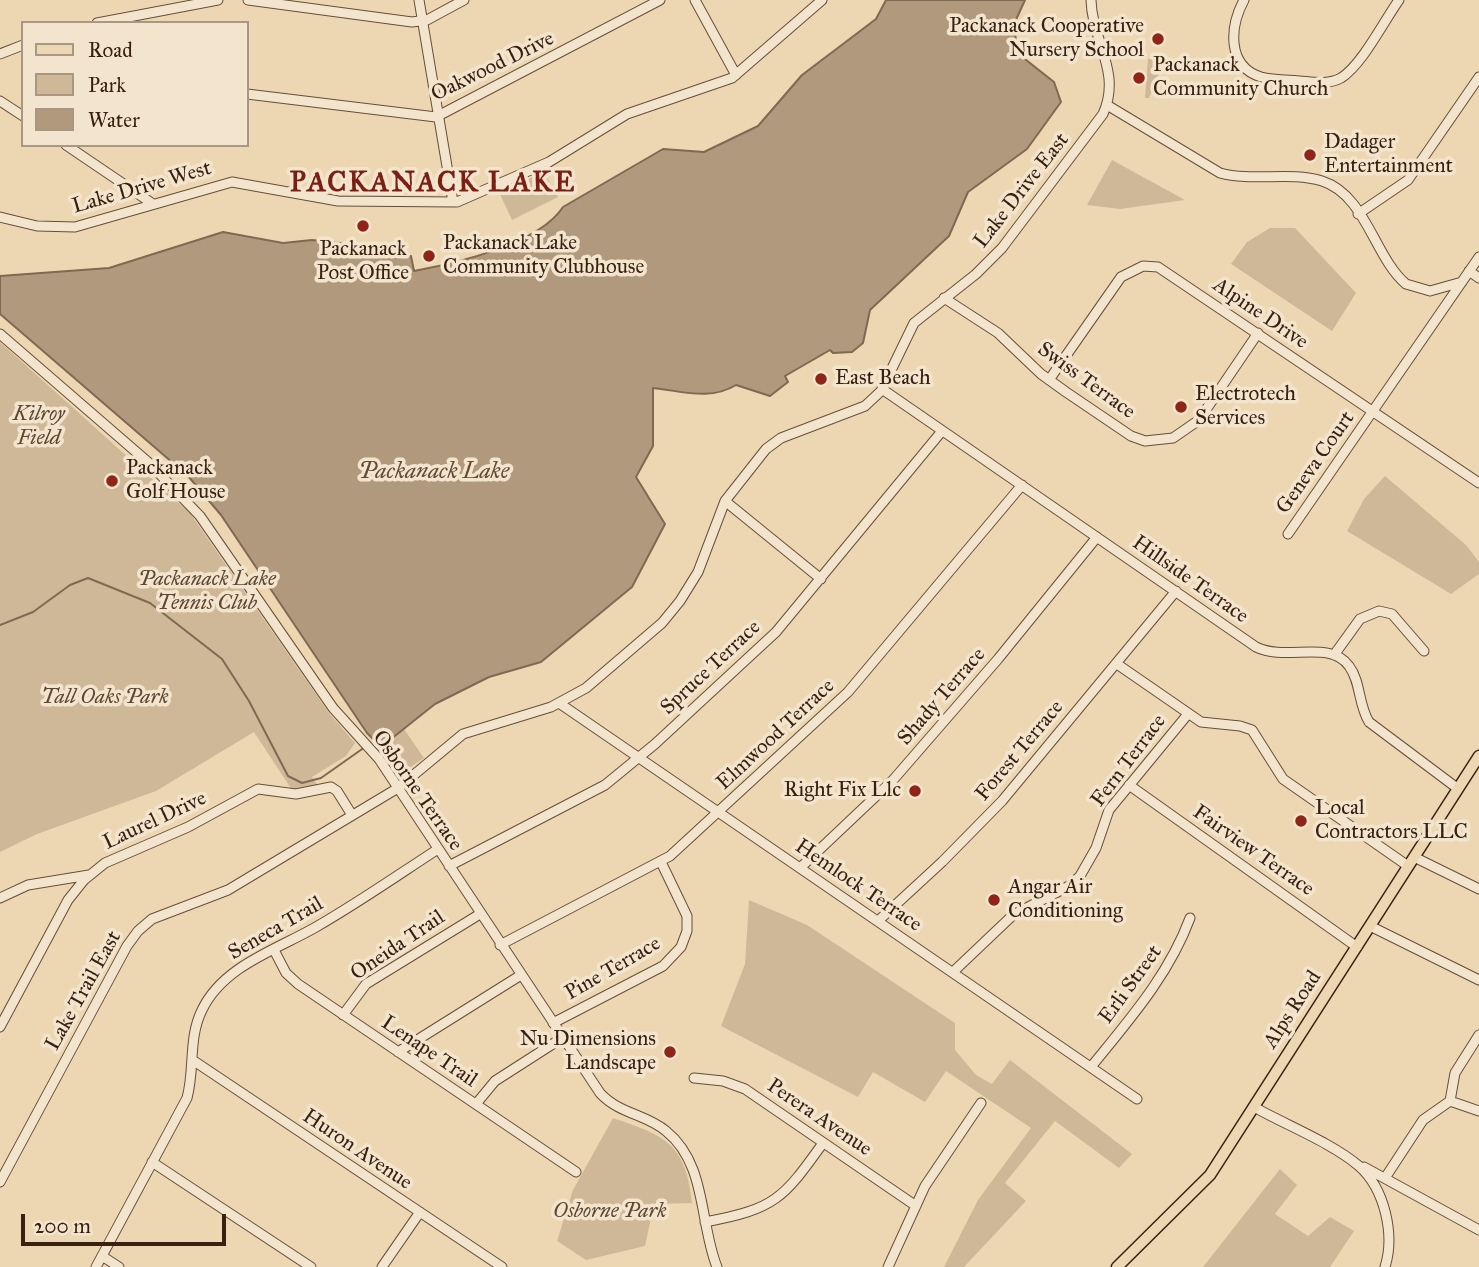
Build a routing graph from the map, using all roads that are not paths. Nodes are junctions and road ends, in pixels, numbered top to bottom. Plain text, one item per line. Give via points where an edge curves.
1 (218, 0) edge
2 (248, 0) edge
3 (419, 0) edge
4 (464, 0) edge
5 (660, 0) edge
6 (695, 0) edge
7 (822, 0) edge
8 (1091, 0) edge
9 (1244, 0) edge
10 (1399, 0) edge
11 (108, 21) edge
12 (422, 21) junction
13 (21, 46) edge
14 (0, 54) edge
15 (736, 75) junction
16 (1479, 77) edge
17 (248, 94) edge
18 (0, 101) edge
19 (1107, 106) junction
20 (21, 115) edge
21 (438, 116) junction
22 (69, 147) edge
23 (453, 202) junction
24 (153, 204) junction
25 (0, 211) edge
26 (1358, 214) junction
27 (0, 217) edge
28 (14, 220) junction
29 (1479, 257) edge
30 (1469, 271) junction
31 (1479, 278) edge
32 (1462, 282) junction
33 (944, 298) junction
34 (1258, 333) junction
35 (0, 334) edge
36 (1049, 380) junction
37 (882, 389) junction
38 (1373, 411) junction
39 (943, 431) junction
40 (1479, 483) edge
41 (1022, 485) junction
42 (725, 501) junction
43 (1288, 534) dead end
44 (1097, 537) junction
45 (821, 579) junction
46 (1176, 592) junction
47 (1424, 651) dead end
48 (1334, 655) junction
49 (1117, 664) junction
50 (559, 703) junction
51 (1188, 714) junction
52 (1479, 755) edge
53 (640, 758) junction
54 (1129, 785) junction
55 (398, 788) junction
56 (1457, 788) junction
57 (719, 812) junction
58 (352, 816) junction
59 (438, 849) junction
60 (1411, 861) junction
61 (661, 862) junction
62 (449, 866) junction
63 (800, 868) junction
64 (90, 874) junction
65 (1479, 890) edge
66 (0, 898) edge
67 (480, 914) junction
68 (1190, 918) dead end
69 (878, 921) junction
70 (1370, 926) junction
71 (500, 945) junction
72 (1357, 947) junction
73 (274, 950) junction
74 (953, 972) junction
75 (521, 975) junction
76 (1479, 980) edge
77 (343, 1015) junction
78 (553, 1023) junction
79 (0, 1027) edge
80 (1479, 1035) edge
81 (562, 1038) junction
82 (398, 1052) junction
83 (194, 1061) junction
84 (1091, 1066) junction
85 (694, 1078) dead end
86 (1138, 1099) dead end
87 (1450, 1101) junction
88 (981, 1102) dead end
89 (476, 1104) junction
90 (1254, 1107) junction
91 (1479, 1111) edge
92 (823, 1143) junction
93 (1353, 1161) junction
94 (152, 1162) junction
95 (576, 1172) dead end
96 (1385, 1178) junction
97 (0, 1182) edge
98 (916, 1206) junction
99 (419, 1212) junction
100 (705, 1222) junction
101 (1479, 1230) edge
102 (102, 1256) junction
103 (96, 1267) edge
104 (119, 1267) edge
105 (311, 1267) edge
106 (382, 1267) edge
107 (502, 1267) edge
108 (717, 1267) edge
109 (888, 1267) edge
110 (1117, 1267) edge
111 (1385, 1267) edge

1 - 11 street
2 - 12 street
3 - 12 street
4 - 12 street
5 - 21 street, Oakwood Drive
6 - 15 street
7 - 15 street, Lake Drive West
8 - 19 street, Lake Drive East via 1111,76
9 - 10 street via 1233,33 1235,52 1244,66 1261,77 1323,83 1351,70
12 - 21 street
13 - 14 street
15 - 23 street, Lake Drive West via 627,114 549,162
16 - 26 street via 1408,180
17 - 21 street, Oakwood Drive
18 - 20 street
19 - 26 street via 1220,173 1321,181 1338,190
19 - 33 street, Lake Drive East via 1002,248
21 - 23 street
22 - 24 street
23 - 24 street, Lake Drive West via 338,201 232,182
24 - 28 street, Lake Drive West via 75,227
25 - 28 street
26 - 32 street via 1406,284 1418,290 1438,290
27 - 28 street, Lake Drive West
29 - 30 street, Geneva Court
30 - 31 street
30 - 32 street, Geneva Court
32 - 38 street, Geneva Court
33 - 36 street, Swiss Terrace via 998,333
33 - 37 street, Lake Drive East via 914,323
34 - 36 street, Swiss Terrace via 1199,419 1163,441 1136,439
34 - 36 street, Alpine Drive via 1164,270 1143,266 1115,284
34 - 38 street, Alpine Drive
35 - 55 street, Osborne Terrace via 189,502 333,708
37 - 39 street, Hillside Terrace
37 - 42 street, Lake Drive East via 865,406 773,443
38 - 40 street, Alpine Drive
38 - 43 street, Geneva Court
39 - 41 street, Hillside Terrace
39 - 45 street, Spruce Terrace
41 - 44 street, Hillside Terrace
41 - 57 street, Elmwood Terrace via 848,692
42 - 45 street
42 - 50 street, Lake Drive East via 698,572 669,614 586,688
44 - 46 street, Hillside Terrace
44 - 63 street, Shady Terrace via 893,780
45 - 53 street, Spruce Terrace via 768,640
46 - 48 street, Hillside Terrace via 1265,652
46 - 49 street, Forest Terrace
47 - 48 street via 1392,614 1379,611 1360,619
48 - 56 street via 1354,674 1360,706 1369,722
49 - 51 street
49 - 69 street, Forest Terrace via 974,831
50 - 53 street, Hemlock Terrace
50 - 55 street, Lake Drive East via 463,734
51 - 54 street, Fern Terrace
51 - 60 street via 1208,725 1252,730 1283,779
52 - 56 main road, Alps Road
53 - 57 street, Hemlock Terrace
53 - 62 street, Spruce Terrace via 605,785
54 - 72 street, Fairview Terrace
54 - 74 street, Fern Terrace via 1109,810 1080,876 1013,915
55 - 58 street, Lake Trail East
55 - 59 street, Osborne Terrace
56 - 60 main road, Alps Road
57 - 61 street, Elmwood Terrace
57 - 63 street, Hemlock Terrace
58 - 64 street, Laurel Drive via 334,788 296,794 258,789 188,827 121,854
58 - 97 street, Lake Trail East via 228,890 160,915 138,930
59 - 62 street, Osborne Terrace
59 - 73 street, Seneca Trail
60 - 65 street
60 - 70 main road, Alps Road
61 - 71 street, Elmwood Terrace
61 - 78 street, Pine Terrace via 687,916 681,947 663,966
62 - 67 street, Osborne Terrace
63 - 69 street, Hemlock Terrace
64 - 66 street via 28,885
64 - 79 street, Laurel Drive via 68,900
67 - 71 street, Osborne Terrace
67 - 77 street, Oneida Trail via 366,984
68 - 84 street, Erli Street via 1167,968
69 - 74 street, Hemlock Terrace
70 - 72 main road, Alps Road
70 - 76 street
71 - 75 street, Osborne Terrace
72 - 90 main road, Alps Road
73 - 77 street, Lenape Trail via 293,980
73 - 83 street, Seneca Trail via 238,969 211,994 196,1023
74 - 84 street, Hemlock Terrace
75 - 78 street, Osborne Terrace
75 - 82 street
77 - 82 street, Lenape Trail
78 - 81 street, Osborne Terrace
80 - 87 street via 1455,1073
81 - 89 street via 495,1081
81 - 100 street, Osborne Terrace via 608,1102 664,1129 681,1146 696,1178
82 - 89 street, Lenape Trail
83 - 94 street, Seneca Trail via 187,1098
83 - 99 street, Huron Avenue
84 - 86 street, Hemlock Terrace
85 - 92 street, Perera Avenue via 745,1089
87 - 91 street
87 - 96 street via 1423,1120
88 - 98 street
89 - 95 street, Lenape Trail
90 - 93 street
90 - 110 main road, Alps Road via 1201,1186
92 - 98 street, Perera Avenue
92 - 100 street via 794,1184 776,1200 746,1214
93 - 96 street
93 - 111 street via 1374,1184 1383,1208 1389,1234
94 - 102 street, Seneca Trail
94 - 105 street
96 - 101 street
98 - 109 street
99 - 106 street
99 - 107 street, Huron Avenue
100 - 108 street, Osborne Terrace
102 - 103 street, Seneca Trail
102 - 104 street

